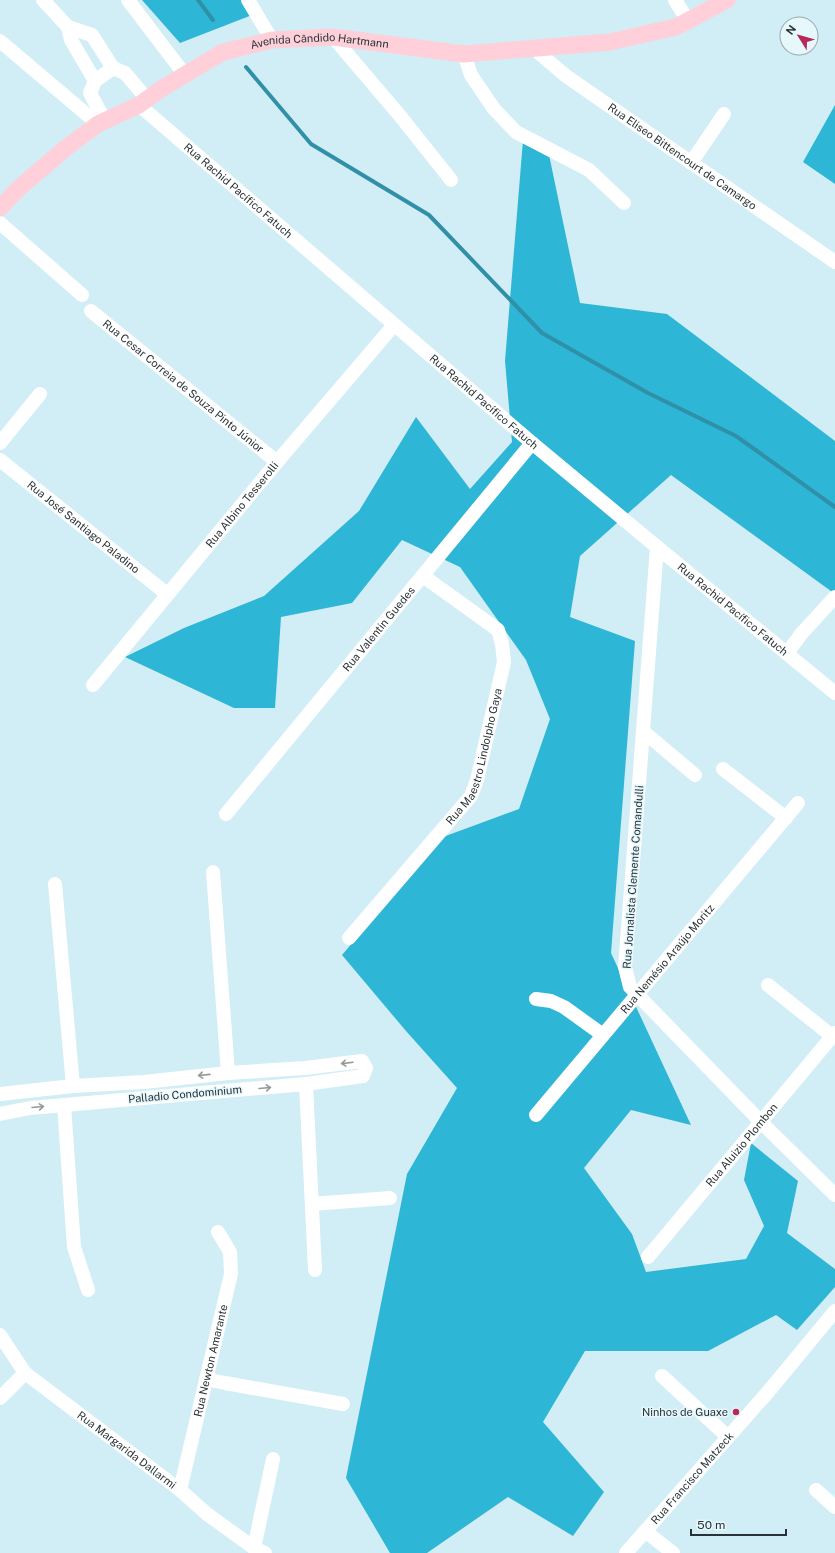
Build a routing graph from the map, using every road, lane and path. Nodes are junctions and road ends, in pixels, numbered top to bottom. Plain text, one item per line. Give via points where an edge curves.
1 (43, 0) edge
2 (128, 0) edge
3 (248, 0) edge
4 (675, 0) edge
5 (727, 0) edge
6 (688, 21) junction
7 (68, 27) junction
8 (333, 37) junction
9 (272, 40) junction
10 (0, 41) edge
11 (532, 47) junction
12 (464, 54) junction
13 (113, 68) junction
14 (184, 75) junction
15 (95, 81) junction
16 (143, 102) junction
17 (724, 114) dead end
18 (102, 122) junction
19 (691, 163) junction
20 (451, 180) dead end
21 (624, 203) dead end
22 (0, 208) edge
23 (0, 223) edge
24 (835, 262) edge
25 (82, 295) dead end
26 (91, 311) dead end
27 (394, 325) junction
28 (40, 394) dead end
29 (0, 443) edge
30 (532, 443) junction
31 (0, 460) edge
32 (277, 462) junction
33 (657, 548) junction
34 (423, 576) junction
35 (167, 594) junction
36 (835, 597) edge
37 (786, 653) junction
38 (93, 685) dead end
39 (835, 693) edge
40 (644, 732) junction
41 (723, 769) dead end
42 (695, 775) dead end
43 (798, 803) dead end
44 (226, 814) dead end
45 (786, 818) junction
46 (213, 872) dead end
47 (55, 884) dead end
48 (349, 938) dead end
49 (768, 986) dead end
50 (637, 995) junction
51 (536, 999) dead end
52 (834, 1034) edge
53 (603, 1035) junction
54 (228, 1073) junction
55 (144, 1082) junction
56 (306, 1084) junction
57 (73, 1086) junction
58 (0, 1094) edge
59 (145, 1098) junction
60 (64, 1105) junction
61 (0, 1114) edge
62 (536, 1115) dead end
63 (761, 1122) junction
64 (835, 1195) edge
65 (390, 1198) dead end
66 (312, 1204) junction
67 (218, 1232) dead end
68 (648, 1257) dead end
69 (315, 1270) dead end
70 (88, 1290) dead end
71 (835, 1311) edge
72 (0, 1335) edge
73 (25, 1373) junction
74 (662, 1376) dead end
75 (206, 1379) junction
76 (0, 1398) edge
77 (343, 1404) dead end
78 (728, 1437) junction
79 (273, 1459) dead end
80 (180, 1490) junction
81 (816, 1490) dead end
82 (835, 1507) edge
83 (645, 1531) junction
84 (259, 1551) edge
85 (626, 1553) edge
86 (672, 1553) edge

1 - 7 street
2 - 14 street
3 - 9 street
4 - 6 street
5 - 6 main road, Avenida Cândido Hartmann
6 - 11 main road, Avenida Cândido Hartmann via 676,27 610,42
7 - 13 street via 92,35
7 - 15 street via 71,40
8 - 9 main road, Avenida Cândido Hartmann
8 - 12 main road, Avenida Cândido Hartmann
8 - 20 street
9 - 14 main road, Avenida Cândido Hartmann via 223,52
10 - 18 street
11 - 12 main road, Avenida Cândido Hartmann
11 - 19 street, Rua Eliseo Bittencourt de Camargo via 566,76
12 - 21 street via 471,76 494,109 516,132 589,170
13 - 15 street
13 - 16 street, Rua Rachid Pacífico Fatuch via 124,73
14 - 16 main road, Avenida Cândido Hartmann
15 - 18 street via 91,88 91,97
16 - 18 main road, Avenida Cândido Hartmann
16 - 27 street, Rua Rachid Pacífico Fatuch
17 - 19 street
18 - 22 main road, Avenida Cândido Hartmann via 67,147
19 - 24 street, Rua Eliseo Bittencourt de Camargo
23 - 25 street
26 - 32 street, Rua Cesar Correia de Souza Pinto Júnior
27 - 30 street, Rua Rachid Pacífico Fatuch
27 - 32 street, Rua Albino Tesserolli
28 - 29 street
30 - 33 street, Rua Rachid Pacífico Fatuch
30 - 34 street, Rua Valentin Guedes
31 - 35 street, Rua José Santiago Paladino
32 - 35 street, Rua Albino Tesserolli
33 - 37 street, Rua Rachid Pacífico Fatuch
33 - 40 street, Rua Jornalista Clemente Comandulli
34 - 44 street, Rua Valentin Guedes
34 - 48 street, Rua Maestro Lindolpho Gaya via 498,630 504,662 472,796
35 - 38 street, Rua Albino Tesserolli
36 - 37 street
37 - 39 street, Rua Rachid Pacífico Fatuch
40 - 42 street
40 - 50 street, Rua Jornalista Clemente Comandulli via 625,967 630,987
41 - 45 street
43 - 45 street, Rua Nemésio Araújo Moritz
45 - 50 street, Rua Nemésio Araújo Moritz
46 - 54 street, Palladio Condominium
47 - 57 street
49 - 52 street
50 - 53 street, Rua Nemésio Araújo Moritz
50 - 63 street, Rua Jornalista Clemente Comandulli
51 - 53 street via 551,1001 564,1007
52 - 63 street, Rua Aluizio Plombon
53 - 62 street, Rua Nemésio Araújo Moritz
54 -> 55 street, Palladio Condominium
56 -> 54 street, Palladio Condominium via 363,1076 366,1068 362,1061
55 - 57 street, Palladio Condominium
55 - 59 street
59 -> 56 street, Palladio Condominium
56 - 66 street
57 - 58 street, Palladio Condominium
59 - 60 street, Palladio Condominium
61 -> 60 street, Palladio Condominium
60 - 70 street via 74,1246
63 - 64 street, Rua Jornalista Clemente Comandulli
63 - 68 street, Rua Aluizio Plombon
65 - 66 street
66 - 69 street
67 - 75 street, Rua Newton Amarante via 230,1252 231,1274
71 - 78 street, Rua Francisco Matzeck
72 - 73 street, Rua Margarida Dallarmi
73 - 76 street
73 - 80 street, Rua Margarida Dallarmi
74 - 78 street
75 - 77 street
75 - 80 street, Rua Newton Amarante
78 - 83 street, Rua Francisco Matzeck
79 - 84 street
80 - 84 street, Rua Margarida Dallarmi via 207,1514
81 - 82 street
83 - 85 street, Rua Francisco Matzeck
83 - 86 street

